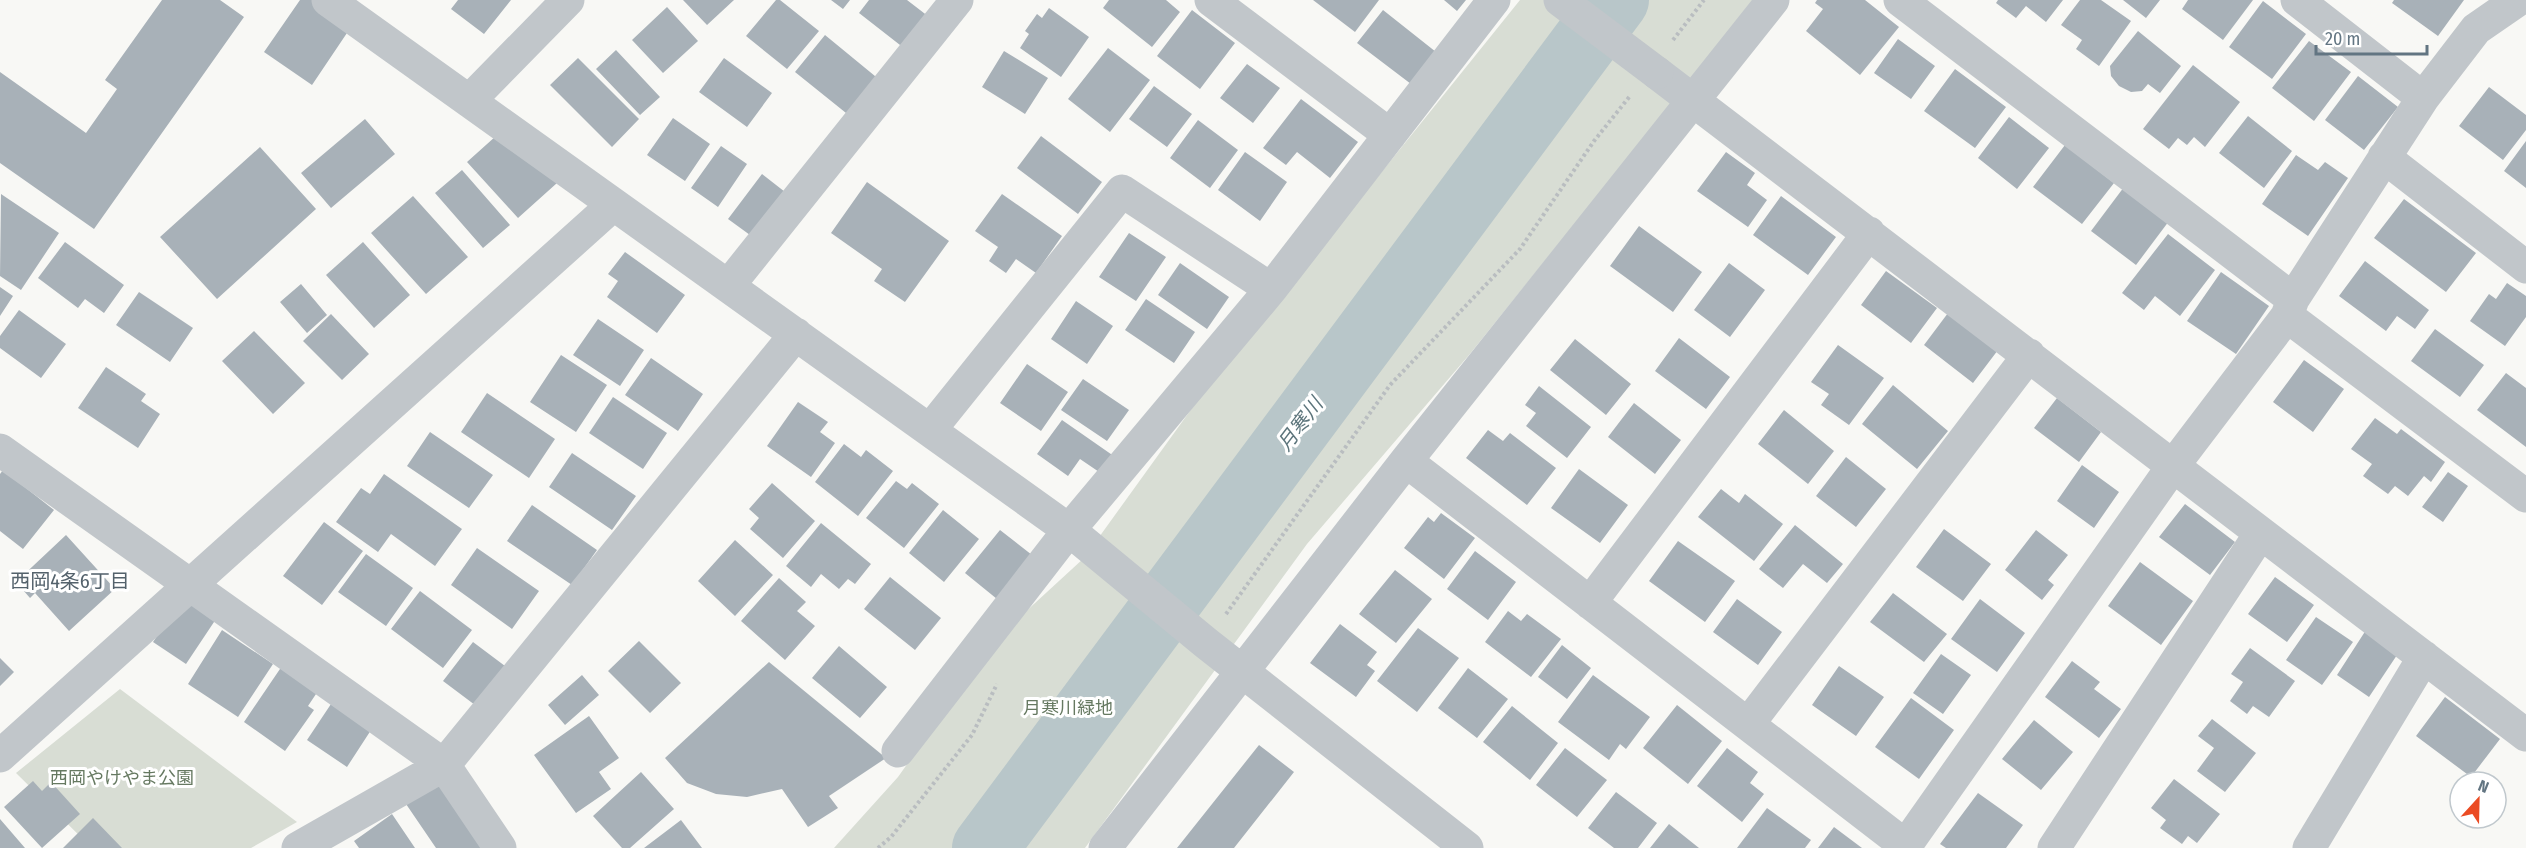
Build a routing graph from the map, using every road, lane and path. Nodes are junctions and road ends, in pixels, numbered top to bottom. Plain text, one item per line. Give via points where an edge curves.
1 (328, 0) edge
2 (568, 0) edge
3 (957, 0) edge
4 (1211, 0) edge
5 (1494, 0) edge
6 (1560, 0) edge
7 (1704, 0) edge
8 (1773, 0) edge
9 (1900, 0) edge
10 (2297, 0) edge
11 (2518, 0) edge
12 (1671, 43) dead end
13 (1647, 80) junction
14 (2423, 98) junction
15 (469, 100) junction
16 (1694, 101) junction
17 (1390, 135) junction
18 (2384, 158) junction
19 (613, 205) junction
20 (1869, 233) junction
21 (2526, 267) edge
22 (729, 285) junction
23 (1271, 289) junction
24 (2290, 308) junction
25 (796, 334) junction
26 (2029, 355) junction
27 (930, 430) junction
28 (0, 450) edge
29 (1406, 461) junction
30 (2173, 466) junction
31 (2526, 496) edge
32 (1069, 530) junction
33 (2260, 534) junction
34 (190, 585) junction
35 (1590, 603) junction
36 (1206, 643) junction
37 (2424, 657) junction
38 (1242, 671) junction
39 (1002, 675) dead end
40 (1749, 723) junction
41 (2526, 735) edge
42 (898, 751) dead end
43 (0, 756) edge
44 (444, 765) junction
45 (1451, 843) edge
46 (1905, 847) edge
47 (298, 848) edge
48 (500, 848) edge
49 (878, 848) edge
50 (1105, 848) edge
51 (2054, 848) edge
52 (2309, 848) edge

1 - 15 street
2 - 15 street
3 - 22 street
4 - 17 street
5 - 17 street
6 - 13 street, bridge
7 - 12 path
8 - 16 street
9 - 24 street
10 - 14 street
11 - 14 street via 2476,29
13 - 16 street
13 - 36 path via 1594,141 1520,249 1390,385
14 - 18 street
15 - 19 street
16 - 20 street
16 - 29 street
17 - 23 street
18 - 21 street
18 - 24 street
19 - 22 street
19 - 34 street
20 - 26 street
20 - 35 street
22 - 25 street
23 - 27 street via 1122,191
23 - 32 street
24 - 30 street
24 - 31 street
25 - 27 street
25 - 44 street
26 - 30 street
26 - 40 street
27 - 32 street
28 - 34 street
29 - 35 street
29 - 38 street
30 - 33 street
30 - 46 street
32 - 36 street
32 - 42 street
33 - 37 street
33 - 51 street
34 - 43 street
34 - 44 street
35 - 40 street
36 - 38 street
37 - 41 street
37 - 52 street
38 - 45 street
38 - 50 street
39 - 49 path via 972,735
40 - 46 street
44 - 47 street
44 - 48 street

